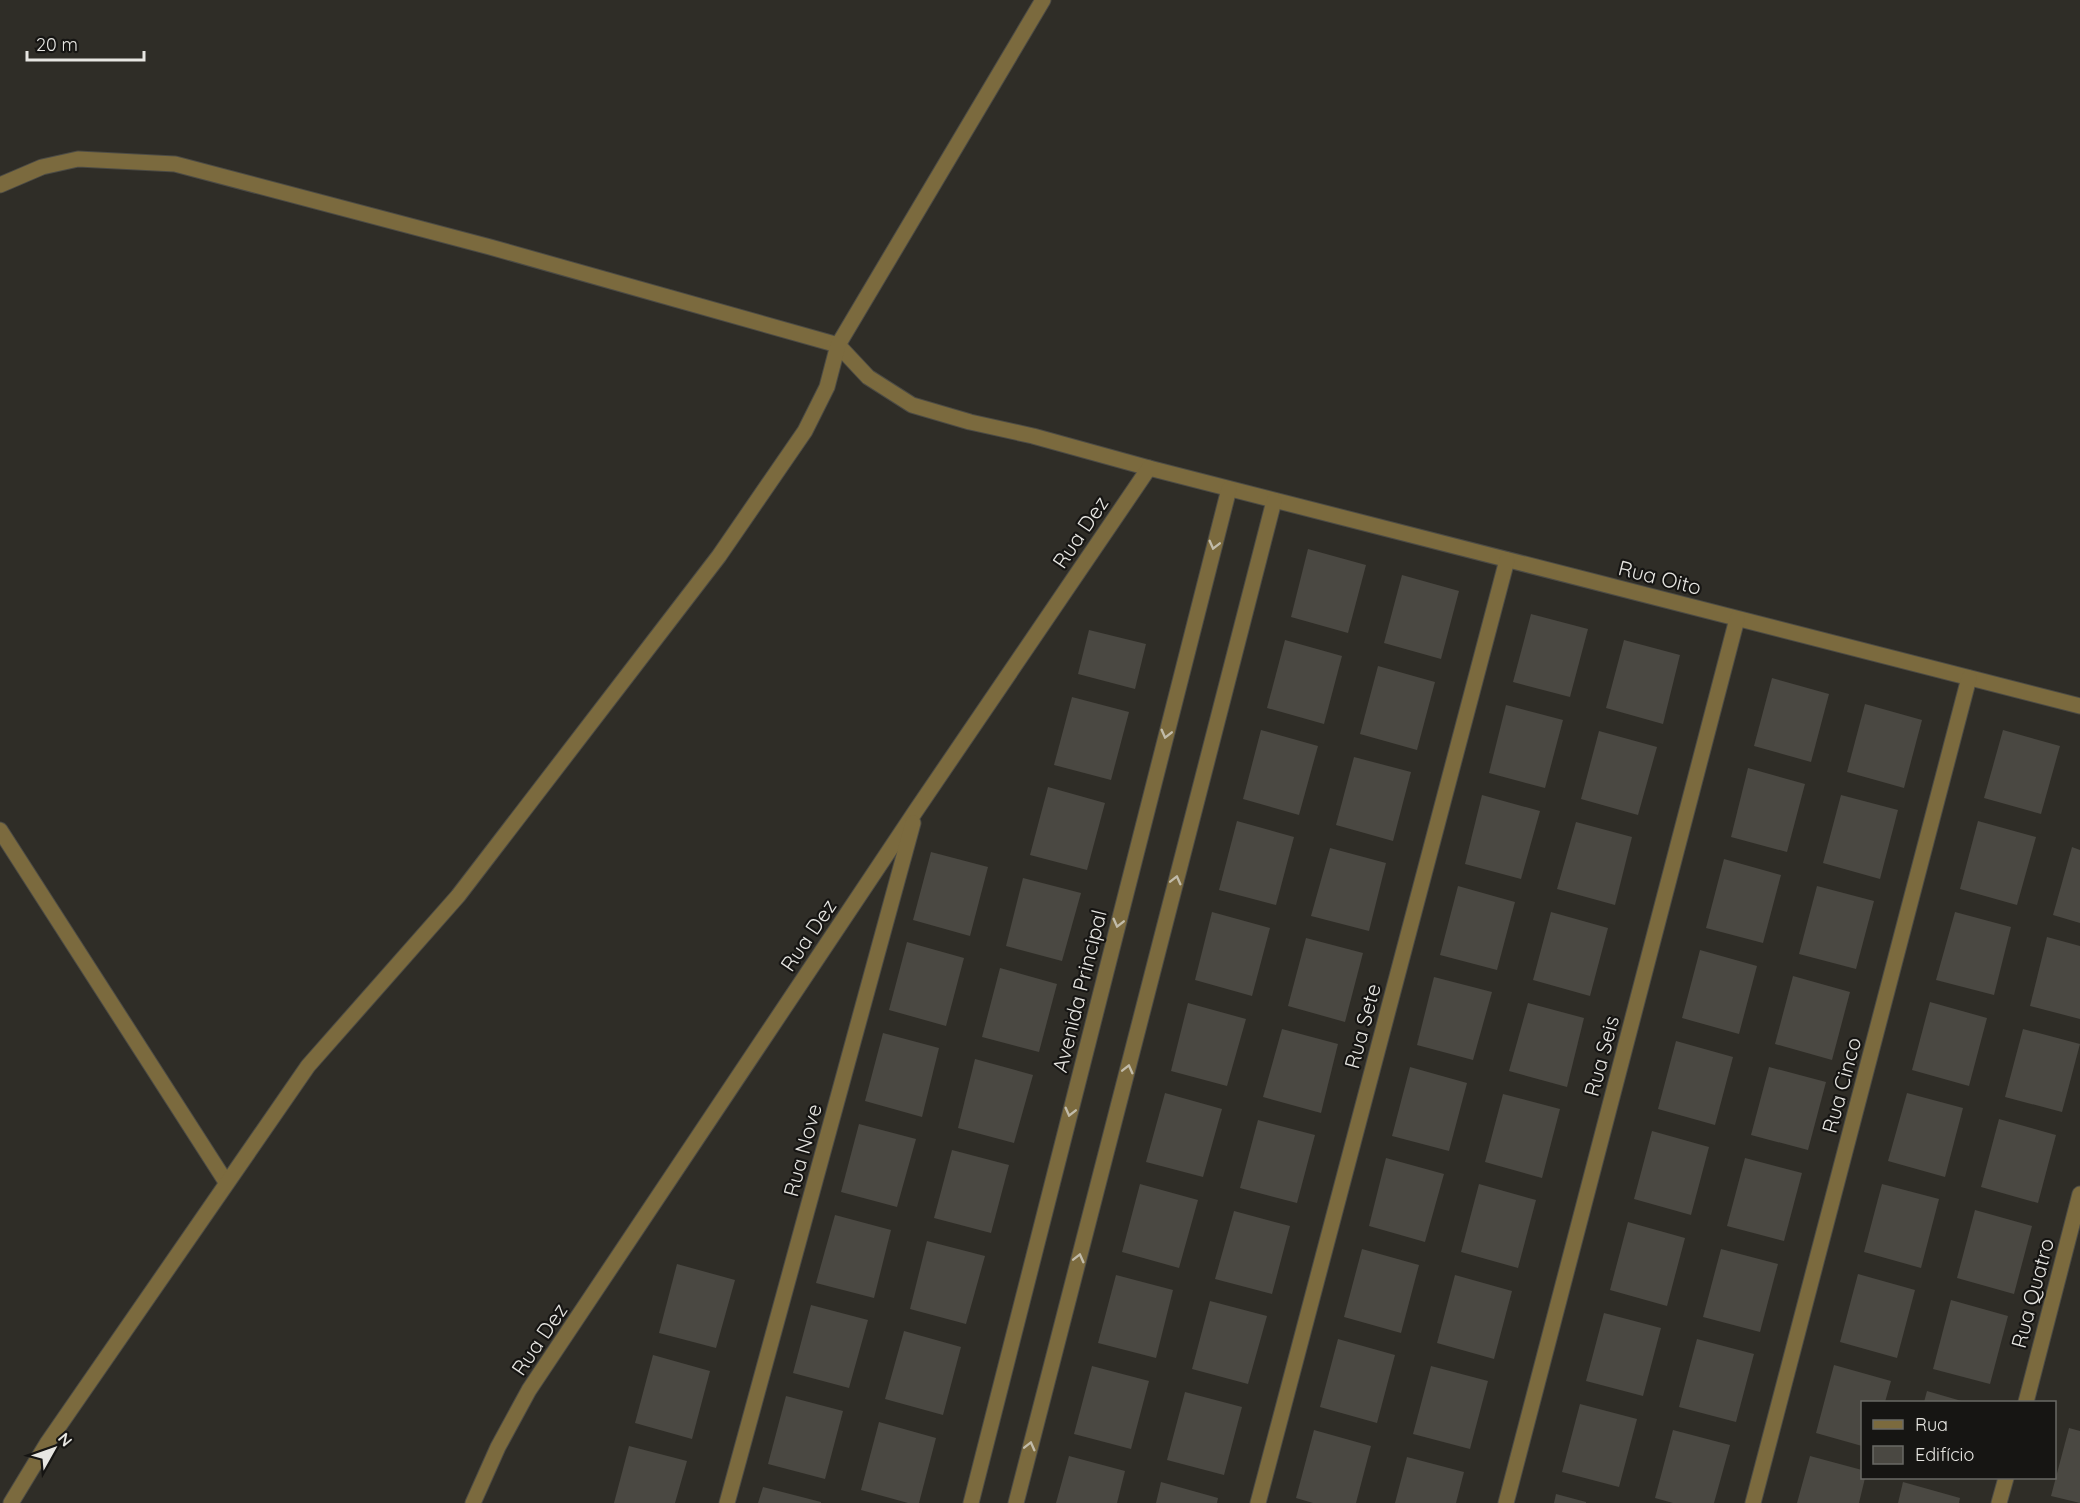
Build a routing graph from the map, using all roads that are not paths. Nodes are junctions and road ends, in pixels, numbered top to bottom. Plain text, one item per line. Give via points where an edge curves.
1 (1043, 0) edge
2 (0, 185) edge
3 (838, 345) junction
4 (1149, 468) junction
5 (1229, 489) junction
6 (1274, 501) junction
7 (1508, 560) junction
8 (1737, 619) junction
9 (1969, 678) junction
10 (2080, 706) edge
11 (917, 809) junction
12 (0, 830) edge
13 (226, 1182) junction
14 (2080, 1194) edge
15 (2026, 1401) edge
16 (2006, 1479) edge
17 (11, 1503) edge
18 (473, 1503) edge
19 (727, 1503) edge
20 (971, 1503) edge
21 (1016, 1503) edge
22 (1258, 1503) edge
23 (1506, 1503) edge
24 (1753, 1503) edge
25 (1999, 1503) edge

1 - 3 street
2 - 3 street via 42,167 78,159 175,164
3 - 4 street via 868,377 912,405
3 - 13 street via 827,387 805,431 719,556 458,896 308,1066
4 - 5 street
4 - 11 street, Rua Dez
5 - 6 street, Rua Oito
5 -> 20 street, Avenida Principal
6 - 7 street, Rua Oito
21 -> 6 street
7 - 8 street, Rua Oito
7 - 22 street, Rua Sete
8 - 9 street, Rua Oito
8 - 23 street, Rua Seis
9 - 10 street, Rua Oito
9 - 24 street, Rua Cinco
11 - 18 street, Rua Dez via 529,1390
11 - 19 street, Rua Nove
12 - 13 street
13 - 17 street via 48,1442
14 - 15 street, Rua Quatro
16 - 25 street

